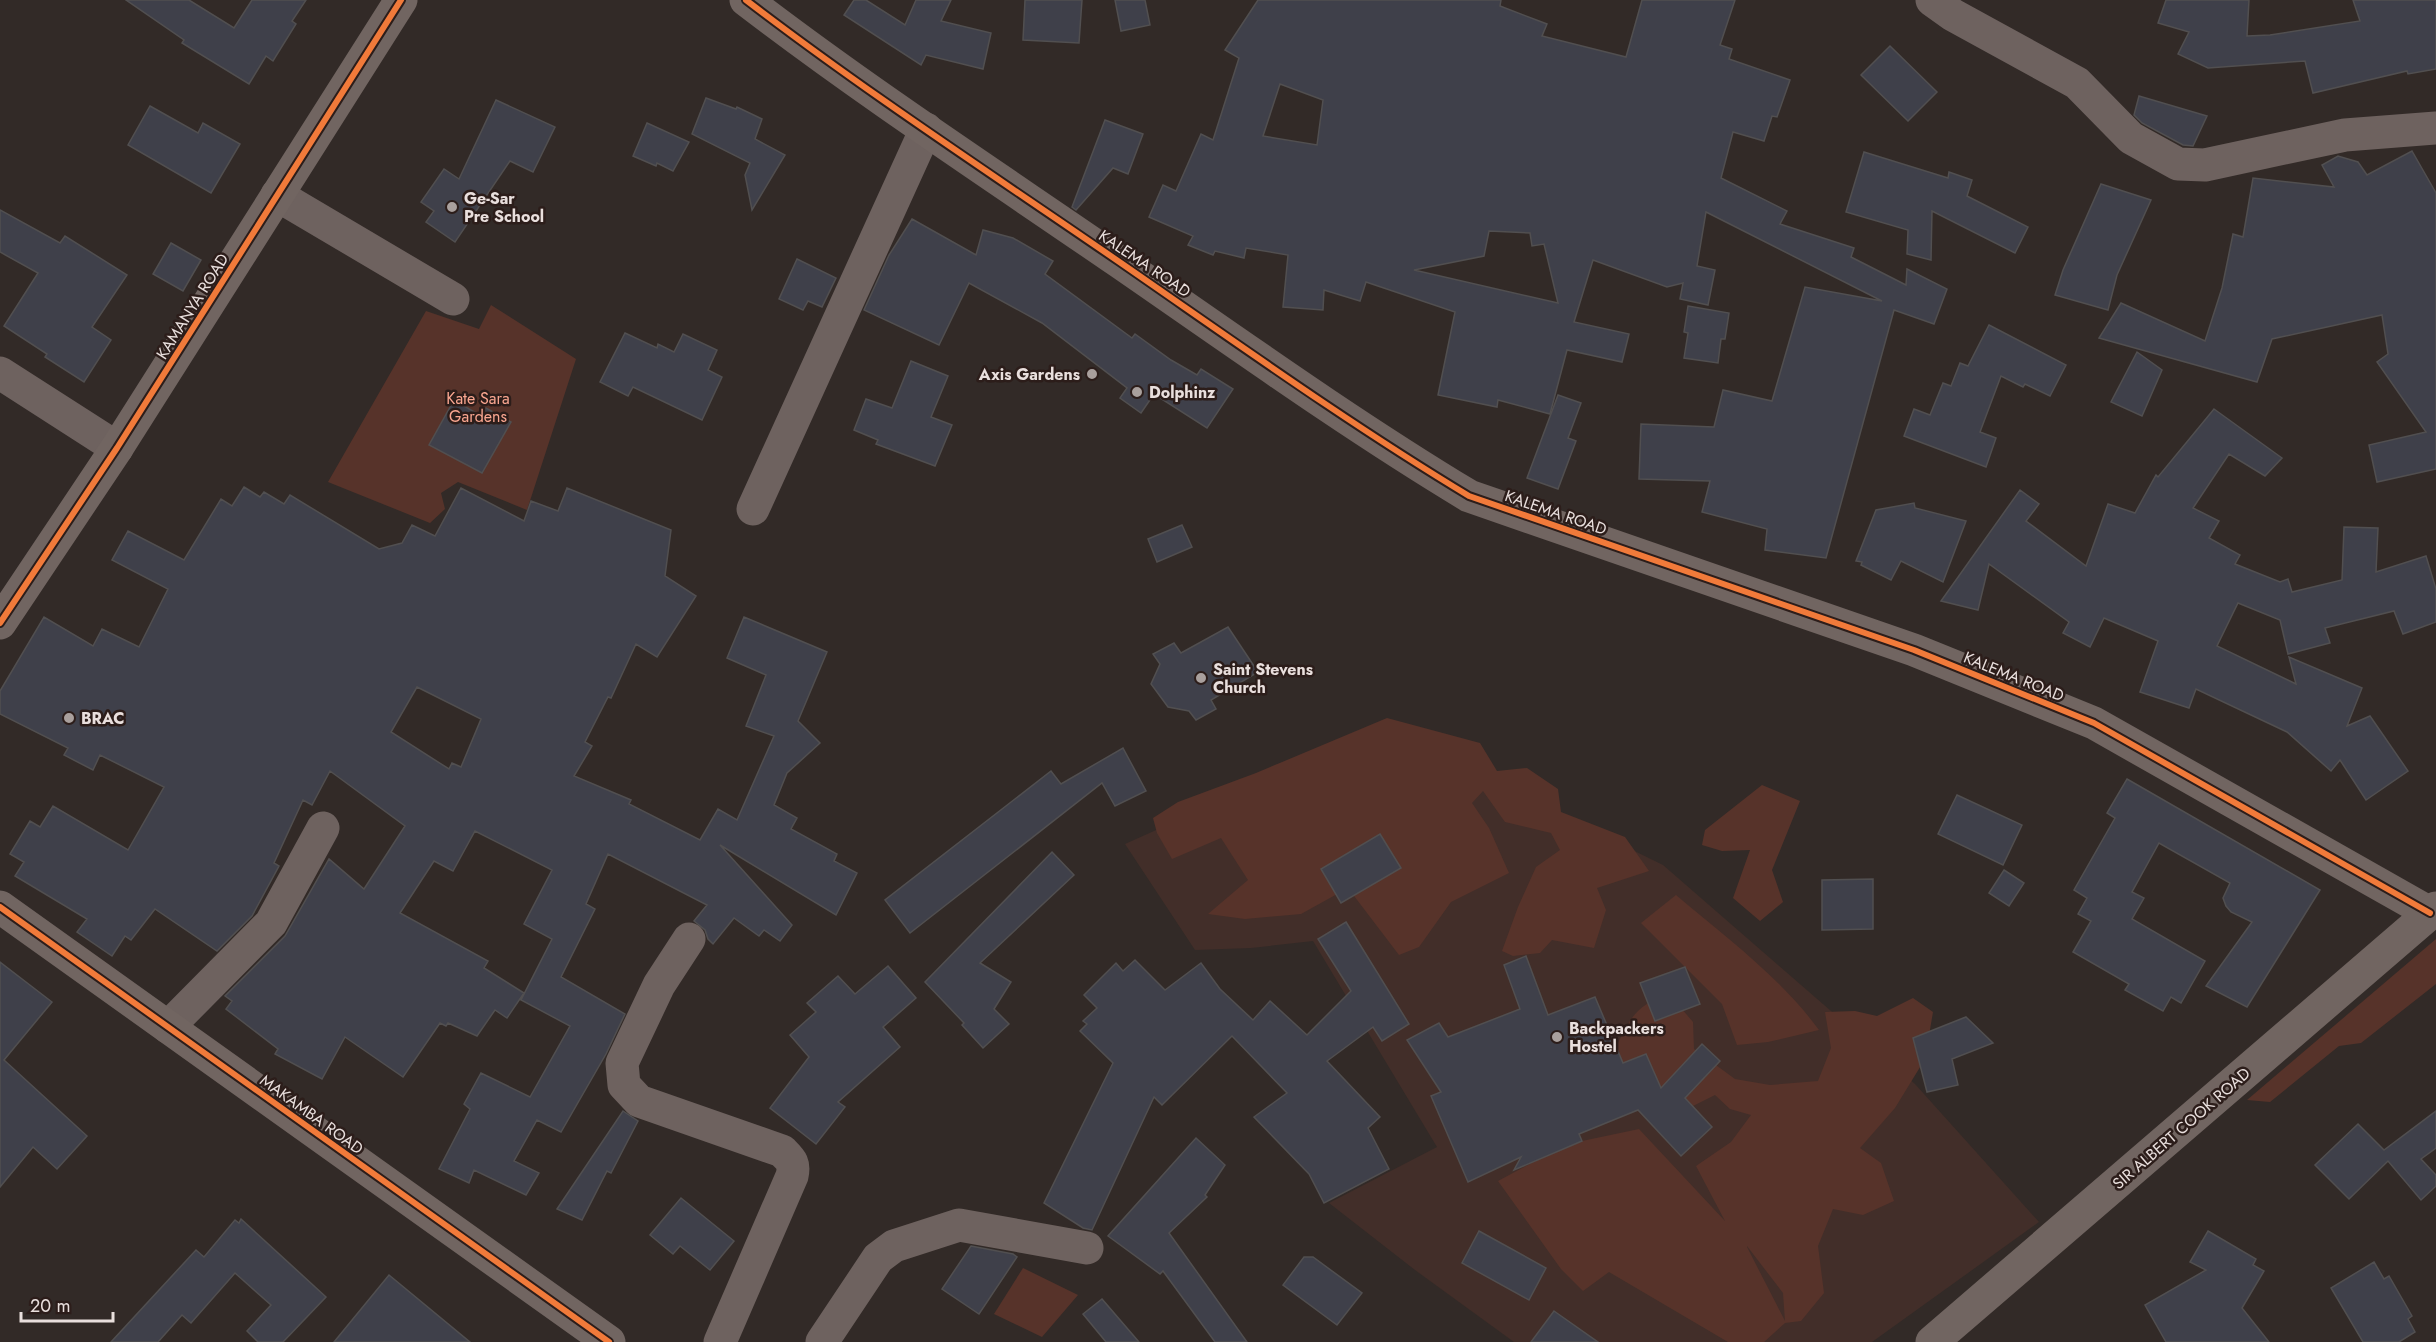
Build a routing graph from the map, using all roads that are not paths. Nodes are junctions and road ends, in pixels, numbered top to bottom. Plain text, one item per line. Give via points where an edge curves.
1 (401, 0) edge
2 (746, 0) edge
3 (1932, 0) edge
4 (2436, 128) edge
5 (926, 129) junction
6 (277, 195) junction
7 (453, 299) dead end
8 (0, 373) edge
9 (117, 448) junction
10 (753, 509) dead end
11 (0, 623) edge
12 (323, 828) dead end
13 (0, 907) edge
14 (2433, 911) edge
15 (689, 939) dead end
16 (168, 1027) junction
17 (1087, 1248) dead end
18 (609, 1342) edge
19 (720, 1342) edge
20 (822, 1342) edge
21 (1932, 1342) edge

1 - 6 street, KAMANYA ROAD
2 - 5 street, KALEMA ROAD
3 - 4 street via 2077,83 2132,138 2178,164 2205,165 2345,135
5 - 10 street
5 - 14 street, KALEMA ROAD via 1403,456 1469,496 1914,650 2094,723
6 - 7 street
6 - 9 street, KAMANYA ROAD
8 - 9 street
9 - 11 street, KAMANYA ROAD
12 - 16 street via 271,923
13 - 16 street, MAKAMBA ROAD
14 - 21 street, SIR ALBERT COOK ROAD
15 - 19 street via 659,985 622,1063 624,1085 639,1101 782,1151 794,1166
16 - 18 street, MAKAMBA ROAD
17 - 20 street via 959,1225 894,1246 878,1258

